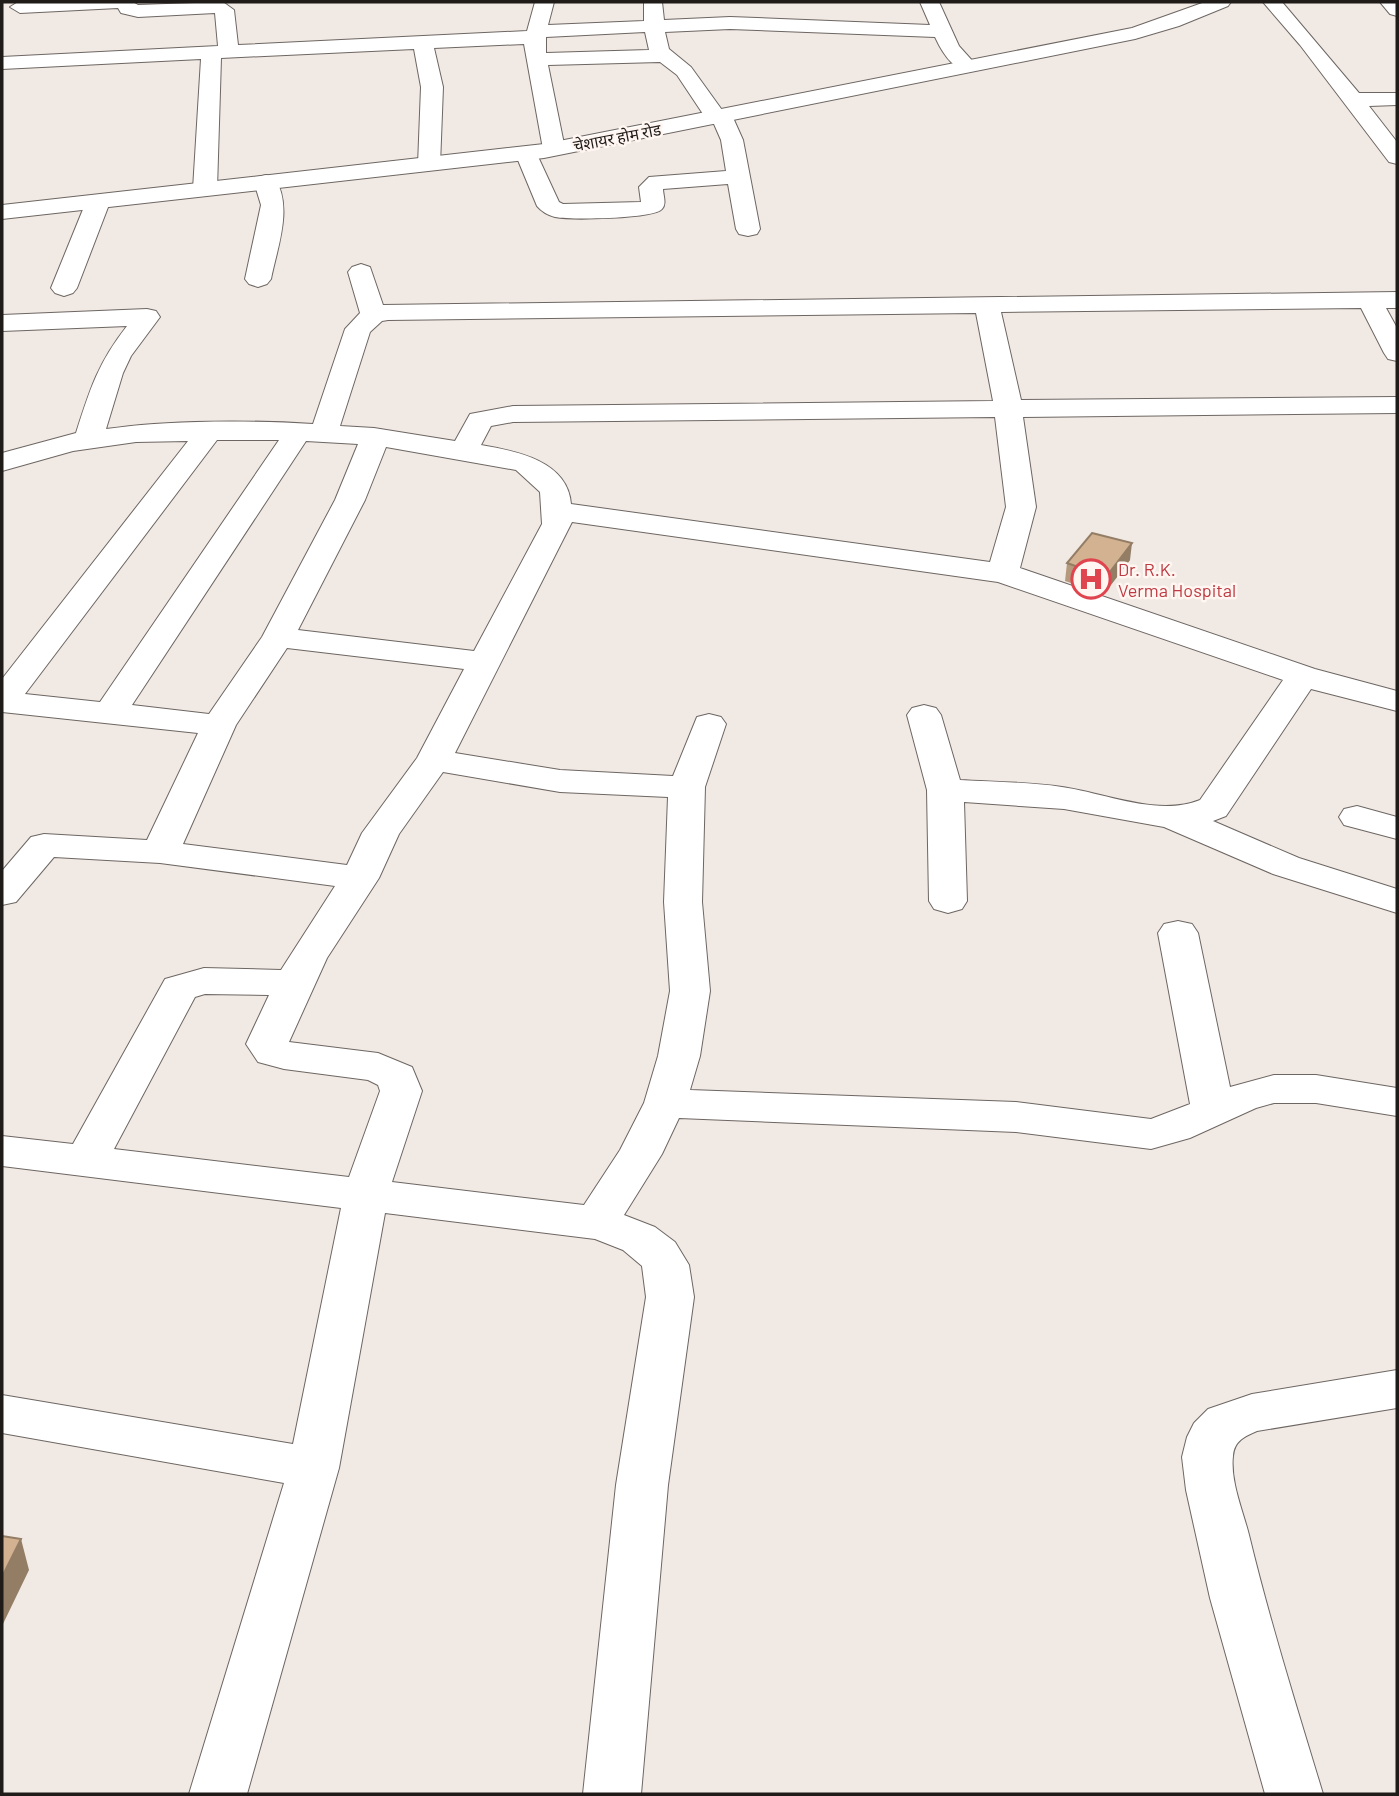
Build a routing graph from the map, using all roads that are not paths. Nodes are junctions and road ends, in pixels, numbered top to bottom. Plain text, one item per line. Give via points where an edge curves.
1 (123, 2) edge
2 (544, 2) edge
3 (653, 2) edge
4 (930, 2) edge
5 (1221, 2) edge
6 (1272, 2) edge
7 (1389, 2) edge
8 (20, 7) dead end
9 (1397, 10) edge
10 (655, 26) junction
11 (943, 31) junction
12 (536, 34) junction
13 (423, 43) junction
14 (220, 53) junction
15 (664, 56) junction
16 (536, 59) junction
17 (2, 63) edge
18 (967, 66) junction
19 (1397, 99) edge
20 (1353, 100) junction
21 (719, 117) junction
22 (554, 149) junction
23 (526, 153) junction
24 (1397, 157) edge
25 (429, 165) junction
26 (738, 177) junction
27 (265, 183) junction
28 (205, 190) junction
29 (98, 202) junction
30 (2, 212) edge
31 (748, 229) dead end
32 (361, 272) dead end
33 (258, 279) dead end
34 (64, 288) dead end
35 (1397, 300) edge
36 (1370, 301) junction
37 (987, 305) junction
38 (373, 315) junction
39 (2, 323) edge
40 (1397, 353) edge
41 (1397, 405) edge
42 (1008, 407) junction
43 (210, 431) junction
44 (311, 433) junction
45 (374, 437) junction
46 (89, 439) junction
47 (464, 451) junction
48 (2, 462) edge
49 (557, 511) junction
50 (1003, 573) junction
51 (278, 637) junction
52 (486, 662) junction
53 (1303, 676) junction
54 (1397, 701) edge
55 (2, 702) edge
56 (110, 713) junction
57 (923, 715) dead end
58 (709, 724) dead end
59 (219, 725) junction
60 (434, 760) junction
61 (687, 787) junction
62 (946, 790) junction
63 (1173, 817) junction
64 (1357, 817) dead end
65 (1397, 828) edge
66 (160, 852) junction
67 (360, 878) junction
68 (2, 894) edge
69 (948, 901) dead end
70 (1397, 901) edge
71 (1178, 933) dead end
72 (295, 983) junction
73 (1397, 1102) edge
74 (665, 1103) junction
75 (1213, 1111) junction
76 (2, 1151) edge
77 (86, 1161) junction
78 (366, 1194) junction
79 (596, 1223) junction
80 (1397, 1389) edge
81 (2, 1414) edge
82 (314, 1468) junction
83 (218, 1794) edge
84 (612, 1794) edge
85 (1294, 1794) edge

1 - 8 street
1 - 14 street via 138,11 221,7
2 - 12 street
3 - 10 street
4 - 11 street
5 - 18 street, चेशायर होम रोड via 1153,28
6 - 20 street
7 - 9 street
10 - 11 street via 730,23
10 - 12 street
10 - 15 street via 656,44
11 - 18 street via 950,48
12 - 13 street
12 - 16 street
13 - 14 street
13 - 25 street via 432,87
14 - 17 street
14 - 28 street
15 - 16 street
15 - 21 street via 684,71
16 - 22 street
18 - 21 street, चेशायर होम रोड
19 - 20 street
20 - 24 street
21 - 22 street, चेशायर होम रोड
21 - 26 street via 732,140
22 - 23 street, चेशायर होम रोड
23 - 25 street, चेशायर होम रोड
23 - 26 street via 548,206 559,211 647,209 653,206 651,187 657,182
25 - 27 street, चेशायर होम रोड
26 - 31 street
27 - 28 street, चेशायर होम रोड
27 - 33 street via 273,205
28 - 29 street, चेशायर होम रोड
29 - 30 street, चेशायर होम रोड
29 - 34 street
32 - 38 street
35 - 36 street
36 - 37 street
36 - 40 street
37 - 38 street
37 - 42 street
38 - 44 street via 358,329
39 - 46 street via 148,317 109,373
41 - 42 street
42 - 47 street via 500,415 480,420
42 - 50 street via 1021,507
43 - 44 street
43 - 46 street
43 - 55 street
44 - 45 street
44 - 56 street
45 - 47 street
45 - 51 street via 350,500
46 - 48 street
47 - 49 street via 526,464 555,489
49 - 50 street
49 - 52 street via 557,524
50 - 53 street
51 - 52 street
51 - 59 street
52 - 60 street
53 - 54 street
53 - 63 street via 1213,807
55 - 56 street
56 - 59 street
57 - 62 street
58 - 61 street
59 - 66 street
60 - 61 street via 560,781
60 - 67 street via 381,833
61 - 74 street via 683,902 690,991
62 - 63 street via 1063,798
62 - 69 street
63 - 70 street via 1286,866
64 - 65 street
66 - 67 street
66 - 68 street via 44,845
67 - 72 street
71 - 75 street
72 - 77 street via 204,981 179,988
72 - 78 street via 275,1022 268,1048 284,1055 378,1067 391,1072 400,1084
73 - 75 street via 1292,1088 1259,1092
74 - 75 street via 1016,1117 1151,1134
74 - 79 street via 640,1154
76 - 77 street
77 - 78 street
78 - 79 street
78 - 82 street
79 - 84 street via 634,1234 652,1245 671,1277 642,1485
80 - 85 street via 1252,1413 1226,1423 1212,1437 1207,1457 1212,1490 1237,1598
81 - 82 street
82 - 83 street

